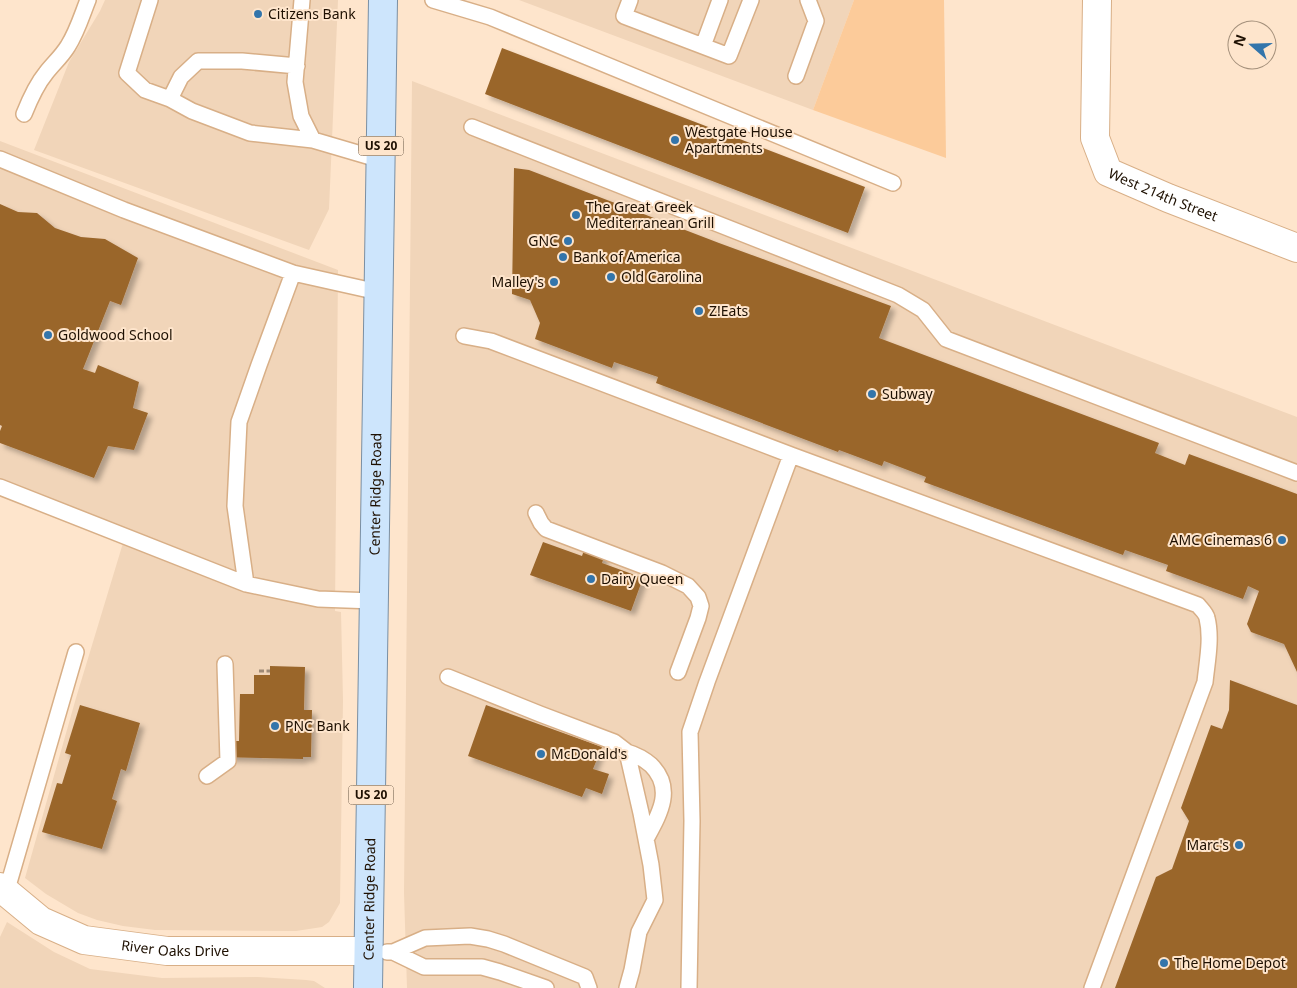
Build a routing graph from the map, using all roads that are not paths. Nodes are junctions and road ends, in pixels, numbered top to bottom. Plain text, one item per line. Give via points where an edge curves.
1 (88, 0) edge
2 (150, 0) edge
3 (302, 0) edge
4 (383, 0) edge
5 (433, 0) edge
6 (630, 0) edge
7 (720, 0) edge
8 (751, 0) edge
9 (808, 0) edge
10 (1097, 0) edge
11 (703, 46) junction
12 (297, 66) junction
13 (796, 76) dead end
14 (170, 99) junction
15 (24, 114) dead end
16 (472, 126) dead end
17 (313, 140) junction
18 (0, 160) edge
19 (380, 160) junction
20 (893, 183) dead end
21 (1297, 248) edge
22 (293, 273) junction
23 (378, 292) junction
24 (464, 336) dead end
25 (791, 455) junction
26 (1297, 473) edge
27 (0, 487) edge
28 (536, 513) dead end
29 (246, 584) junction
30 (374, 601) junction
31 (76, 652) dead end
32 (225, 664) dead end
33 (678, 672) dead end
34 (448, 677) dead end
35 (628, 752) junction
36 (207, 776) dead end
37 (646, 840) junction
38 (3, 890) edge
39 (381, 951) junction
40 (368, 988) edge
41 (546, 988) edge
42 (589, 988) edge
43 (627, 988) edge
44 (689, 988) edge
45 (1092, 988) edge

1 - 15 lane via 73,38 44,75
2 - 14 lane via 127,73 145,90
3 - 12 lane
4 - 19 main road, Center Ridge Road / US 20
5 - 20 lane via 490,17
6 - 11 lane via 624,16
7 - 11 lane
8 - 11 lane via 729,56
9 - 13 lane via 816,21
10 - 21 street, West 214th Street via 1095,138 1108,172
12 - 14 lane via 198,61 182,77
12 - 17 lane via 295,82 301,116
14 - 17 lane via 250,133
16 - 26 lane via 898,295 923,310 946,340
17 - 19 lane
18 - 22 lane
19 - 23 main road, Center Ridge Road / US 20
22 - 23 lane
22 - 29 lane via 239,422 235,506
23 - 30 main road, Center Ridge Road / US 20
24 - 25 lane via 491,341
25 - 44 lane via 690,732
25 - 45 lane via 1198,605 1207,616 1205,682
27 - 29 lane
28 - 33 lane via 546,530 662,573 688,586 698,597 701,606 698,618
29 - 30 lane via 318,599
30 - 39 main road, Center Ridge Road / US 20
31 - 38 lane
32 - 36 lane via 228,761
34 - 35 lane via 614,742
35 - 37 lane
35 - 37 lane via 644,759 656,770 664,790 663,803
37 - 43 lane via 655,900 639,932
38 - 39 street, River Oaks Drive via 41,921 84,940 167,951
39 - 40 main road, Center Ridge Road / US 20
39 - 41 lane via 424,967 482,967
39 - 42 lane via 426,938 470,936 488,939 585,978

